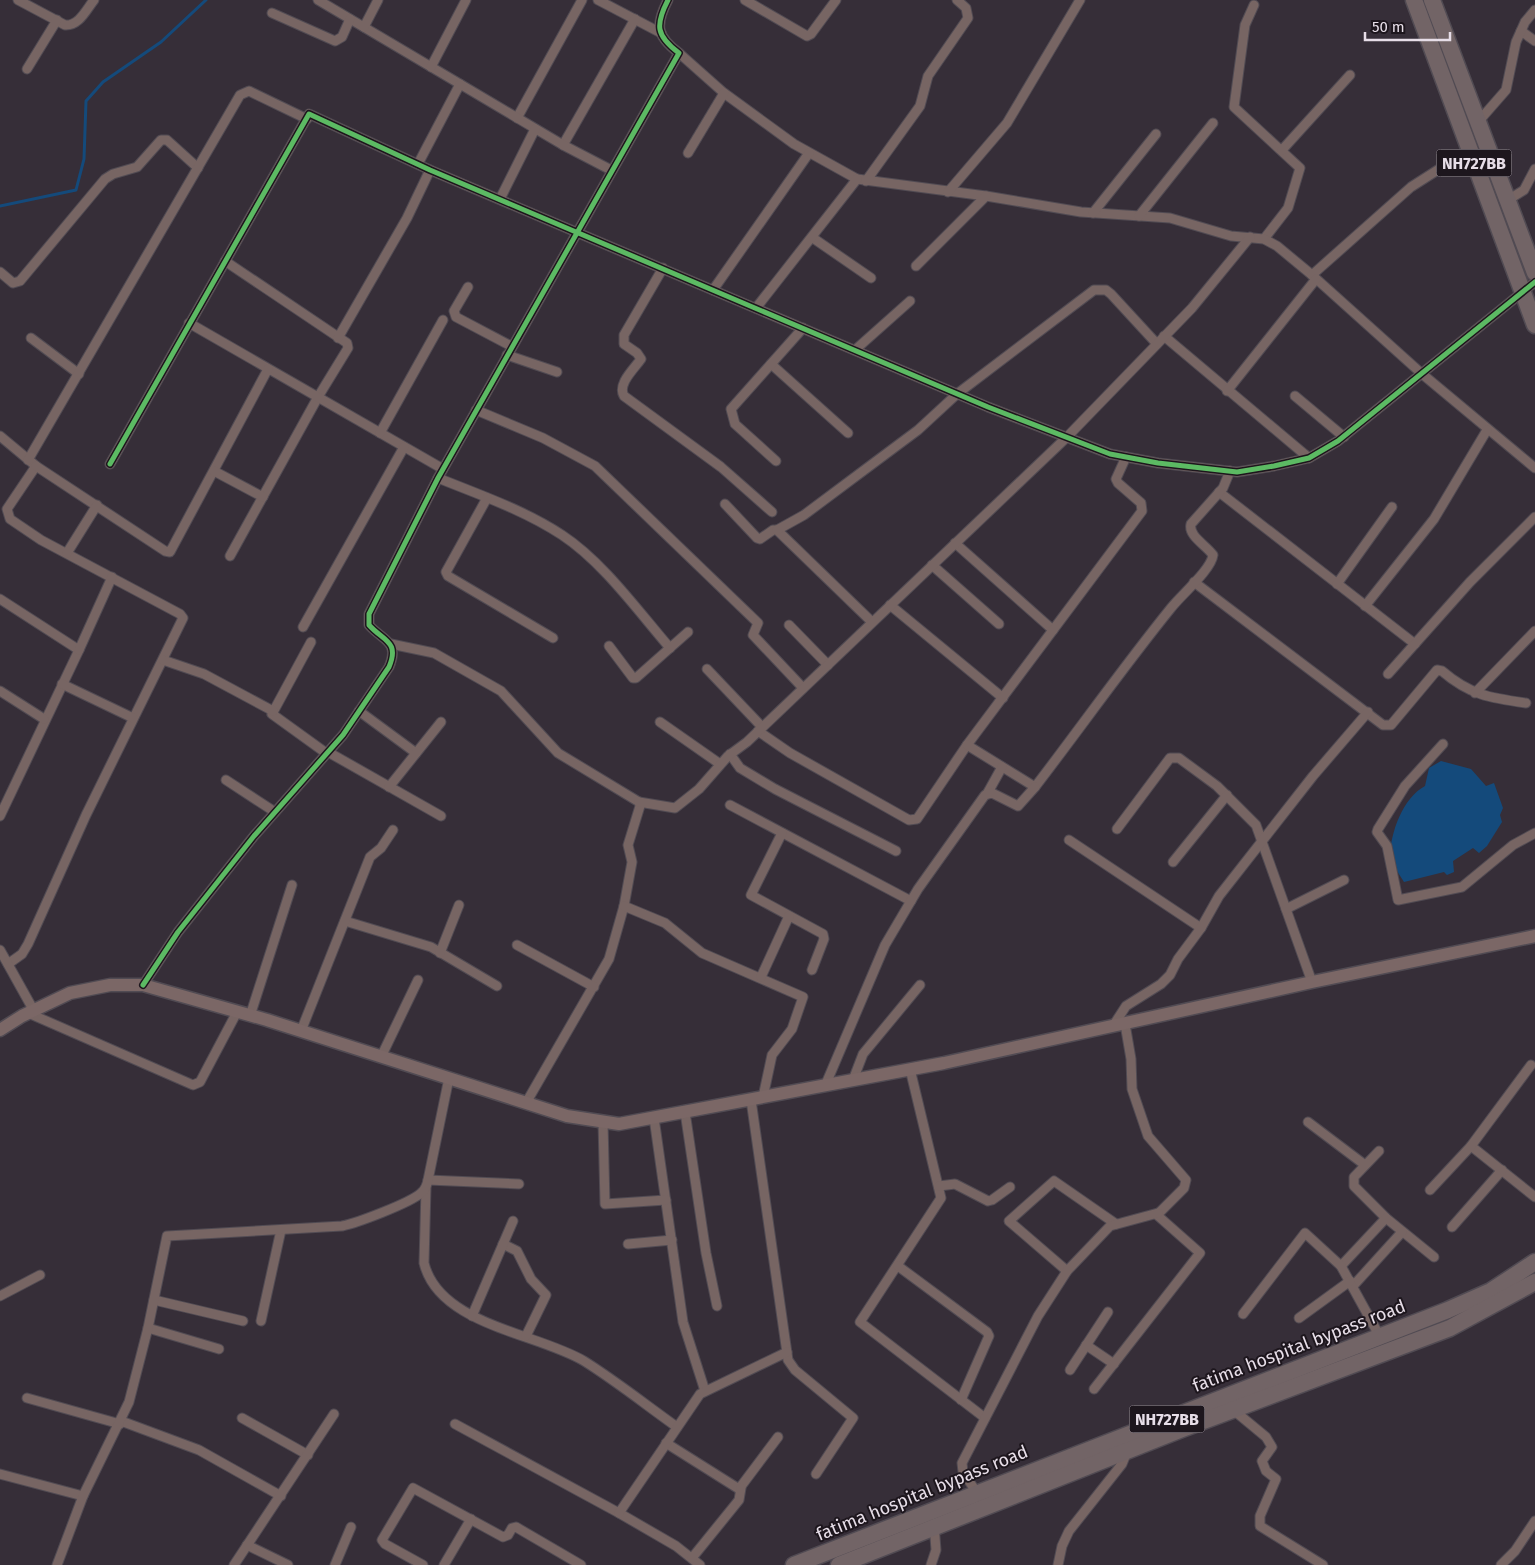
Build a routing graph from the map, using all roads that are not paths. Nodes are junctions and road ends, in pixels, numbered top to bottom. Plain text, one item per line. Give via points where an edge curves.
1 (18, 0) edge
2 (94, 0) edge
3 (318, 0) edge
4 (378, 0) edge
5 (466, 0) edge
6 (582, 0) edge
7 (598, 0) edge
8 (668, 0) edge
9 (745, 0) edge
10 (836, 0) edge
11 (957, 0) edge
12 (1080, 0) edge
13 (1414, 0) edge
14 (1432, 0) edge
15 (1254, 5) dead end
16 (1535, 10) edge
17 (272, 13) dead end
18 (350, 19) junction
19 (635, 19) junction
20 (57, 20) junction
21 (364, 27) junction
22 (1521, 31) junction
23 (661, 33) junction
24 (1535, 41) edge
25 (679, 53) junction
26 (432, 67) junction
27 (27, 69) dead end
28 (1350, 75) dead end
29 (460, 84) junction
30 (724, 93) junction
31 (517, 118) junction
32 (306, 119) junction
33 (1478, 122) junction
34 (1213, 123) dead end
35 (536, 129) junction
36 (1156, 134) dead end
37 (563, 145) junction
38 (1282, 150) junction
39 (1469, 150) junction
40 (688, 153) dead end
41 (809, 153) junction
42 (418, 164) junction
43 (198, 168) junction
44 (1535, 169) edge
45 (430, 170) junction
46 (611, 170) junction
47 (856, 179) junction
48 (866, 181) junction
49 (948, 192) junction
50 (986, 196) junction
51 (500, 199) junction
52 (1508, 200) junction
53 (1093, 212) junction
54 (1139, 216) junction
55 (576, 231) junction
56 (813, 238) junction
57 (1250, 238) junction
58 (1264, 239) junction
59 (225, 261) junction
60 (916, 266) dead end
61 (662, 268) junction
62 (0, 272) edge
63 (1535, 273) edge
64 (1314, 277) junction
65 (871, 278) dead end
66 (1535, 282) edge
67 (468, 287) dead end
68 (713, 290) junction
69 (1522, 293) junction
70 (910, 301) dead end
71 (756, 308) junction
72 (443, 320) dead end
73 (189, 323) junction
74 (1535, 325) edge
75 (803, 328) junction
76 (1164, 336) junction
77 (31, 338) dead end
78 (338, 338) junction
79 (1157, 344) junction
80 (509, 350) junction
81 (855, 350) junction
82 (771, 364) junction
83 (268, 369) junction
84 (557, 372) dead end
85 (1421, 373) junction
86 (79, 374) junction
87 (1227, 391) junction
88 (957, 394) junction
89 (1295, 396) dead end
90 (318, 397) junction
91 (476, 410) junction
92 (1487, 430) junction
93 (848, 433) dead end
94 (380, 434) junction
95 (0, 436) edge
96 (1344, 437) junction
97 (1067, 438) junction
98 (404, 447) junction
99 (1126, 458) junction
100 (1309, 458) junction
101 (776, 461) dead end
102 (32, 463) junction
103 (110, 464) dead end
104 (1535, 468) edge
105 (214, 471) junction
106 (1230, 471) junction
107 (440, 473) junction
108 (1219, 492) junction
109 (263, 497) junction
110 (487, 498) junction
111 (725, 504) dead end
112 (97, 505) junction
113 (1392, 507) dead end
114 (772, 512) dead end
115 (1535, 517) edge
116 (777, 530) junction
117 (955, 543) junction
118 (67, 554) junction
119 (230, 556) dead end
120 (932, 565) junction
121 (112, 577) junction
122 (1194, 582) junction
123 (1336, 584) junction
124 (0, 599) edge
125 (890, 605) junction
126 (1365, 606) junction
127 (872, 622) junction
128 (999, 624) dead end
129 (789, 625) dead end
130 (303, 627) dead end
131 (1054, 630) junction
132 (1535, 631) edge
133 (688, 632) dead end
134 (553, 638) dead end
135 (311, 642) dead end
136 (390, 644) junction
137 (1415, 644) junction
138 (609, 646) dead end
139 (670, 648) junction
140 (79, 650) junction
141 (163, 660) junction
142 (828, 664) junction
143 (707, 669) dead end
144 (1388, 674) dead end
145 (62, 684) junction
146 (803, 688) junction
147 (0, 691) edge
148 (1475, 693) junction
149 (1003, 698) junction
150 (1526, 703) dead end
151 (272, 711) junction
152 (359, 711) junction
153 (1368, 712) junction
154 (132, 718) junction
155 (44, 719) junction
156 (442, 722) dead end
157 (660, 722) dead end
158 (760, 729) junction
159 (1443, 744) dead end
160 (967, 745) junction
161 (327, 753) junction
162 (416, 753) junction
163 (730, 754) junction
164 (720, 764) junction
165 (1002, 767) junction
166 (226, 780) dead end
167 (389, 787) junction
168 (1035, 787) junction
169 (987, 794) junction
170 (1227, 795) junction
171 (4, 797) edge
172 (639, 802) junction
173 (730, 805) dead end
174 (275, 812) junction
175 (0, 816) edge
176 (441, 816) dead end
177 (1117, 829) dead end
178 (393, 830) dead end
179 (782, 833) junction
180 (1535, 833) edge
181 (1069, 840) dead end
182 (1262, 840) junction
183 (896, 851) dead end
184 (1173, 862) dead end
185 (1344, 880) dead end
186 (292, 885) dead end
187 (911, 901) junction
188 (459, 905) dead end
189 (624, 906) junction
190 (1286, 909) junction
191 (789, 916) junction
192 (345, 921) junction
193 (1201, 928) junction
194 (1535, 936) edge
195 (517, 945) dead end
196 (0, 950) edge
197 (440, 953) junction
198 (8, 964) junction
199 (812, 970) dead end
200 (761, 977) junction
201 (418, 980) dead end
202 (1312, 982) junction
203 (142, 985) junction
204 (920, 985) dead end
205 (496, 986) dead end
206 (594, 987) junction
207 (31, 1012) junction
208 (237, 1012) junction
209 (250, 1016) junction
210 (1119, 1025) junction
211 (0, 1030) edge
212 (301, 1031) junction
213 (382, 1057) junction
214 (1531, 1065) dead end
215 (910, 1069) junction
216 (449, 1078) junction
217 (853, 1080) junction
218 (825, 1086) junction
219 (757, 1099) junction
220 (526, 1103) junction
221 (685, 1112) junction
222 (654, 1118) junction
223 (603, 1122) junction
224 (1308, 1122) dead end
225 (1472, 1146) junction
226 (1379, 1150) dead end
227 (1365, 1165) junction
228 (1502, 1170) junction
229 (427, 1184) junction
230 (518, 1184) dead end
231 (939, 1186) junction
232 (1010, 1187) dead end
233 (1430, 1190) dead end
234 (1535, 1197) edge
235 (666, 1200) junction
236 (1158, 1213) junction
237 (1386, 1218) junction
238 (513, 1221) dead end
239 (1116, 1224) junction
240 (1452, 1226) dead end
241 (281, 1230) junction
242 (1402, 1232) junction
243 (672, 1240) junction
244 (503, 1244) junction
245 (628, 1244) dead end
246 (1434, 1257) dead end
247 (1535, 1262) edge
248 (898, 1266) junction
249 (1341, 1266) junction
250 (1067, 1271) junction
251 (1520, 1272) junction
252 (40, 1275) dead end
253 (1352, 1284) junction
254 (1533, 1284) edge
255 (0, 1296) edge
256 (154, 1300) junction
257 (717, 1306) dead end
258 (1108, 1312) dead end
259 (1243, 1314) dead end
260 (472, 1316) junction
261 (1299, 1318) dead end
262 (243, 1321) dead end
263 (261, 1321) dead end
264 (148, 1328) junction
265 (526, 1336) junction
266 (1379, 1336) junction
267 (1086, 1345) junction
268 (219, 1349) dead end
269 (787, 1352) junction
270 (1114, 1364) junction
271 (1070, 1370) dead end
272 (1094, 1389) dead end
273 (705, 1391) junction
274 (27, 1398) dead end
275 (1220, 1398) junction
276 (961, 1400) junction
277 (1235, 1410) junction
278 (334, 1414) dead end
279 (242, 1418) dead end
280 (985, 1418) junction
281 (120, 1422) junction
282 (455, 1424) dead end
283 (677, 1427) junction
284 (778, 1437) dead end
285 (666, 1443) junction
286 (1127, 1452) junction
287 (308, 1455) junction
288 (0, 1474) edge
289 (816, 1474) dead end
290 (741, 1488) junction
291 (977, 1492) junction
292 (83, 1496) junction
293 (281, 1496) junction
294 (619, 1513) junction
295 (471, 1519) junction
296 (932, 1519) junction
297 (1535, 1521) edge
298 (350, 1528) dead end
299 (247, 1545) junction
300 (692, 1558) junction
301 (57, 1565) edge
302 (234, 1565) edge
303 (288, 1565) edge
304 (335, 1565) edge
305 (423, 1565) edge
306 (444, 1565) edge
307 (581, 1565) edge
308 (700, 1565) edge
309 (794, 1565) edge
310 (838, 1565) edge
311 (931, 1565) edge
312 (1058, 1565) edge
313 (1323, 1565) edge
314 (1501, 1565) edge

1 - 20 street
2 - 20 street via 72,25
3 - 18 street
4 - 21 street
5 - 26 street
6 - 31 street
7 - 19 street
8 - 23 street via 658,23
9 - 10 street via 806,36 811,34
11 - 48 street via 966,8 968,18 928,76 920,106
12 - 49 street via 1007,123
13 - 39 highway, NH727BB
14 - 33 highway, NH727BB
15 - 38 street via 1245,24 1234,107
16 - 22 street
17 - 18 street via 335,41 342,38
18 - 21 street
19 - 23 street
19 - 37 street
20 - 27 street
21 - 26 street
22 - 24 street
22 - 33 street via 1506,90
23 - 25 street via 663,41
25 - 30 street
25 - 46 street
26 - 29 street
28 - 38 street
29 - 31 street
29 - 42 street
30 - 40 street
30 - 41 street
31 - 35 street
32 - 42 street via 309,114
32 - 43 street via 249,91 244,92
32 - 59 street
33 - 52 highway, NH727BB
34 - 54 street
35 - 37 street
35 - 51 street
36 - 53 street
37 - 46 street
38 - 58 street via 1298,165 1300,173 1288,208
39 - 64 street via 1411,187
39 - 69 highway, NH727BB
41 - 47 street
41 - 68 street
42 - 45 street
43 - 62 street via 167,140 161,140 137,167 108,176 20,281 13,283
43 - 86 street
44 - 52 street via 1524,190
45 - 51 street
45 - 78 street via 407,218
46 - 55 street
47 - 48 street
47 - 56 street
48 - 49 street
49 - 50 street
50 - 53 street
50 - 60 street
51 - 55 street
52 - 63 highway, NH727BB
53 - 54 street
54 - 57 street via 1170,218 1231,236
55 - 61 street
55 - 80 street
56 - 65 street
56 - 71 street
57 - 58 street
57 - 76 street via 1192,308
58 - 64 street
59 - 73 street
59 - 78 street
61 - 68 street
61 - 114 street via 624,335 624,344 641,359 621,391 720,467
64 - 85 street
64 - 87 street
66 - 69 street
67 - 80 street via 454,311 456,317
68 - 71 street
69 - 74 highway, NH727BB
69 - 85 street
70 - 81 street
71 - 75 street
72 - 94 street
73 - 83 street
73 - 103 street
75 - 81 street
75 - 82 street
76 - 79 street
76 - 87 street
77 - 86 street
78 - 90 street via 347,343 348,348
79 - 88 street via 1111,294 1106,290 1094,290
79 - 97 street
80 - 84 street
80 - 91 street
81 - 88 street
82 - 93 street
82 - 101 street via 731,409 735,424
83 - 90 street
83 - 105 street
85 - 92 street
85 - 96 street
86 - 102 street
87 - 100 street via 1257,412
88 - 97 street
88 - 116 street via 918,430 871,466 804,515
89 - 96 street
90 - 94 street
90 - 109 street
91 - 107 street
91 - 146 street via 543,438 595,466 758,623 753,635
92 - 104 street
92 - 126 street via 1434,519
94 - 98 street
95 - 102 street
96 - 100 street
97 - 99 street
97 - 117 street
98 - 107 street
98 - 130 street
99 - 106 street
99 - 131 street via 1116,479 1141,503 1142,510
100 - 106 street
102 - 112 street
102 - 118 street via 7,514 17,525
105 - 109 street
105 - 112 street via 170,552
106 - 108 street
107 - 110 street
107 - 136 street via 369,614 369,625
108 - 122 street via 1191,524 1191,534 1213,555 1212,563
108 - 123 street
109 - 119 street
110 - 134 street via 446,572
110 - 139 street via 531,517 580,548
111 - 116 street via 757,538
112 - 118 street
113 - 123 street
115 - 137 street via 1470,582
116 - 127 street
117 - 120 street
117 - 131 street
118 - 121 street
120 - 125 street
120 - 128 street
121 - 140 street
121 - 141 street via 183,618
122 - 153 street
122 - 168 street via 1123,667
123 - 126 street
124 - 140 street
125 - 127 street
125 - 149 street
126 - 137 street
127 - 142 street
129 - 142 street
131 - 149 street
132 - 148 street
133 - 139 street
135 - 151 street
136 - 152 street via 393,655 390,666
136 - 172 street via 434,653 495,688 558,753
137 - 144 street
138 - 139 street via 633,678
140 - 145 street
141 - 151 street via 204,674
141 - 154 street
142 - 146 street
143 - 158 street
145 - 154 street
145 - 155 street
146 - 158 street
147 - 155 street
148 - 150 street
148 - 153 street via 1437,670 1391,725 1383,726
149 - 160 street
151 - 161 street via 274,717
152 - 161 street
152 - 162 street
153 - 182 street
154 - 198 street via 28,944 22,954
155 - 171 street
156 - 162 street
157 - 164 street
158 - 160 street via 790,754 909,820 918,819 922,814
158 - 163 street
159 - 180 street via 1405,786 1377,832 1387,846 1398,900 1462,887 1513,844
160 - 165 street
161 - 167 street
161 - 174 street
162 - 167 street
163 - 164 street
163 - 183 street via 740,768
164 - 172 street via 699,789 675,808
165 - 168 street
165 - 169 street
166 - 174 street
167 - 176 street
168 - 169 street via 1018,806 992,793
169 - 187 street
170 - 177 street via 1179,758 1170,758
170 - 182 street via 1256,825
170 - 184 street
171 - 175 street
172 - 189 street via 627,848 632,862
173 - 179 street
174 - 203 street via 178,932
178 - 192 street via 381,848 370,857
179 - 187 street
179 - 191 street via 751,893
181 - 193 street
182 - 190 street
182 - 193 street via 1219,896
185 - 190 street
186 - 209 street
187 - 218 street via 871,974
188 - 197 street
189 - 200 street via 665,923 702,953
189 - 206 street via 609,959
190 - 202 street
191 - 199 street via 824,936
191 - 200 street
192 - 197 street via 420,943
192 - 212 street
193 - 210 street via 1170,975 1126,1006
194 - 202 main road
195 - 206 street
196 - 198 street
197 - 205 street
198 - 207 street
200 - 219 street via 802,995 804,1000 790,1033 772,1055
201 - 213 street
202 - 210 main road
203 - 207 main road via 110,985 70,993
203 - 208 main road
204 - 217 street via 863,1054
206 - 220 street
207 - 208 street via 193,1085 200,1082
207 - 211 main road
208 - 209 main road
209 - 212 main road
210 - 215 main road
210 - 236 street via 1131,1059 1132,1089 1148,1136 1186,1180 1184,1188
212 - 213 main road
213 - 216 main road
214 - 225 street
215 - 217 main road
215 - 231 street
216 - 220 main road
216 - 229 street
217 - 218 main road
218 - 219 main road
219 - 221 main road
219 - 269 street
220 - 223 main road via 567,1116
221 - 222 main road
221 - 257 street
222 - 223 main road via 619,1124
222 - 235 street
223 - 235 street via 606,1204
224 - 227 street
225 - 228 street
225 - 233 street
226 - 227 street
227 - 237 street via 1354,1177 1354,1186
228 - 234 street
228 - 240 street
229 - 230 street
229 - 241 street via 417,1196 350,1224
229 - 260 street via 426,1272 436,1288
231 - 232 street via 955,1184 988,1201
231 - 248 street via 939,1204
235 - 243 street
236 - 239 street
236 - 270 street via 1158,1218 1198,1250 1199,1256
237 - 242 street
237 - 249 street
238 - 244 street
239 - 250 street via 1110,1226
239 - 250 street via 1054,1181 1009,1221
241 - 256 street via 167,1236
241 - 263 street
242 - 246 street
242 - 253 street
243 - 245 street
243 - 273 street via 685,1330
244 - 260 street
244 - 265 street via 517,1251 531,1279 546,1295
247 - 251 highway, fatima hospital bypass road / NH727BB
248 - 276 street via 989,1336
248 - 276 street via 860,1322
249 - 253 street
249 - 259 street via 1309,1234 1302,1234
250 - 280 street via 1038,1316
251 - 254 highway
251 - 266 highway, fatima hospital bypass road / NH727BB via 1482,1294
252 - 255 street
253 - 261 street
253 - 266 street
254 - 277 highway, fatima hospital bypass road / NH727BB via 1450,1328
256 - 262 street
256 - 264 street
258 - 267 street
260 - 265 street
264 - 268 street
264 - 281 street via 129,1402
265 - 283 street via 585,1362
266 - 275 highway, fatima hospital bypass road / NH727BB
267 - 270 street
267 - 271 street
269 - 273 street
269 - 289 street via 795,1370 853,1418
270 - 272 street
273 - 283 street
274 - 281 street
275 - 277 street
275 - 291 highway, fatima hospital bypass road / NH727BB
276 - 280 street
277 - 286 highway, fatima hospital bypass road / NH727BB
277 - 313 street via 1266,1437 1272,1448 1262,1461 1266,1471 1276,1479 1260,1516 1260,1526
278 - 287 street
279 - 287 street
280 - 291 street via 962,1463 963,1472
281 - 292 street
281 - 293 street via 199,1450
282 - 294 street
283 - 285 street
284 - 290 street
285 - 290 street via 735,1489
285 - 294 street
286 - 296 highway, fatima hospital bypass road / NH727BB
286 - 312 street via 1122,1464 1069,1531
287 - 293 street
288 - 292 street
290 - 300 street via 740,1500
291 - 296 highway, fatima hospital bypass road / NH727BB
292 - 301 street
293 - 299 street
294 - 300 street
295 - 305 street via 416,1488 410,1489 382,1540
295 - 306 street
295 - 307 street via 503,1537 516,1527
296 - 309 highway, fatima hospital bypass road / NH727BB
296 - 310 highway, fatima hospital bypass road / NH727BB
296 - 311 street via 936,1550
297 - 314 street via 1515,1551
298 - 304 street
299 - 302 street
299 - 303 street
300 - 308 street

